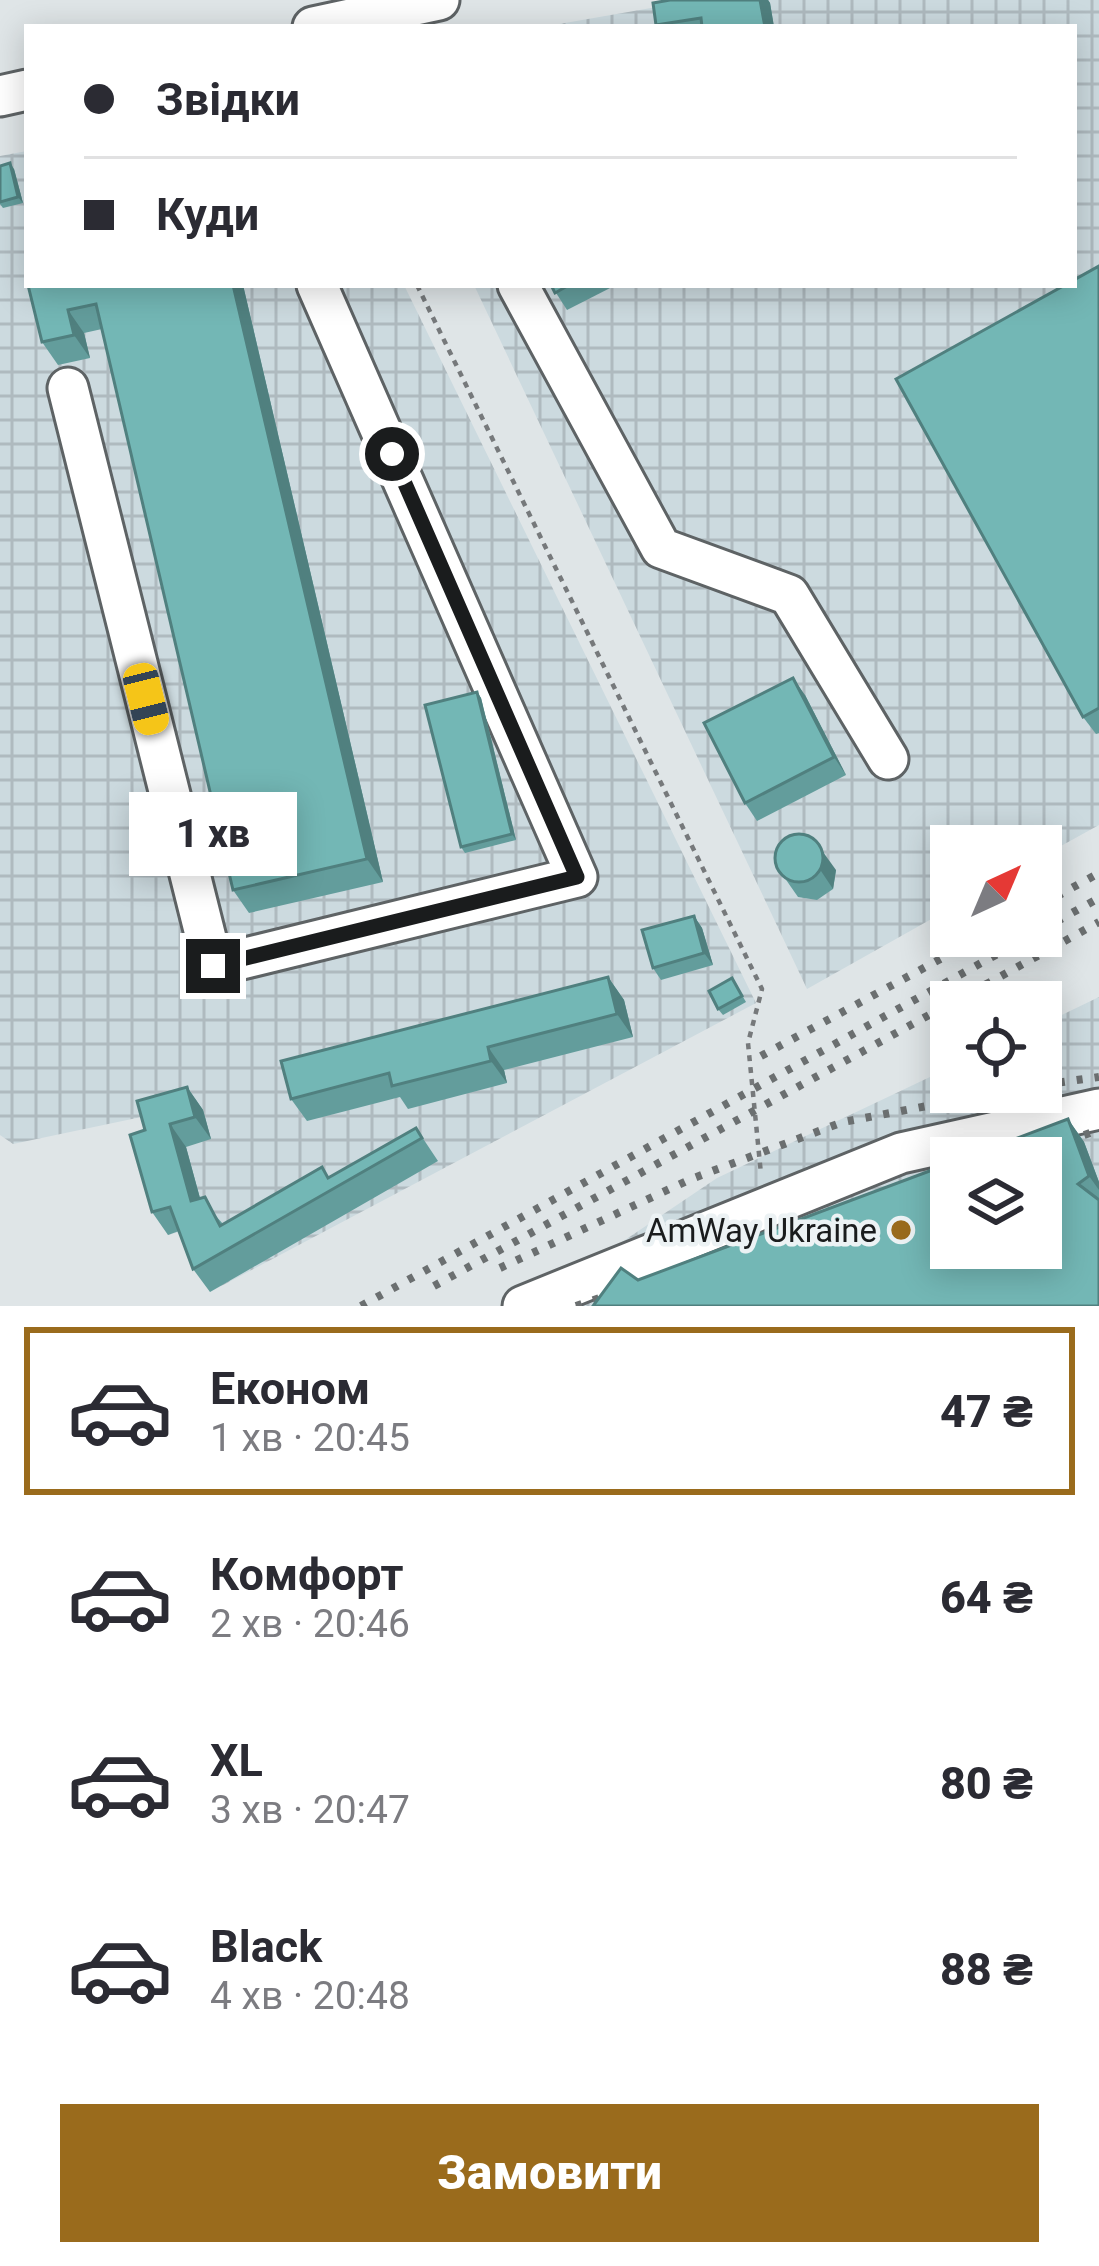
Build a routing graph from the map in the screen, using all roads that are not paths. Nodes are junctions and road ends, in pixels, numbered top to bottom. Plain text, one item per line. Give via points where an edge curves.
1 (423, 11) edge
2 (334, 24) edge
3 (318, 288) edge
4 (520, 288) edge
5 (68, 388) dead end
6 (888, 758) dead end
7 (1099, 1109) edge
8 (523, 1306) edge

1 - 2 street
3 - 5 street via 577,877 213,966
4 - 6 street via 661,548 789,595
7 - 8 street via 901,1154

